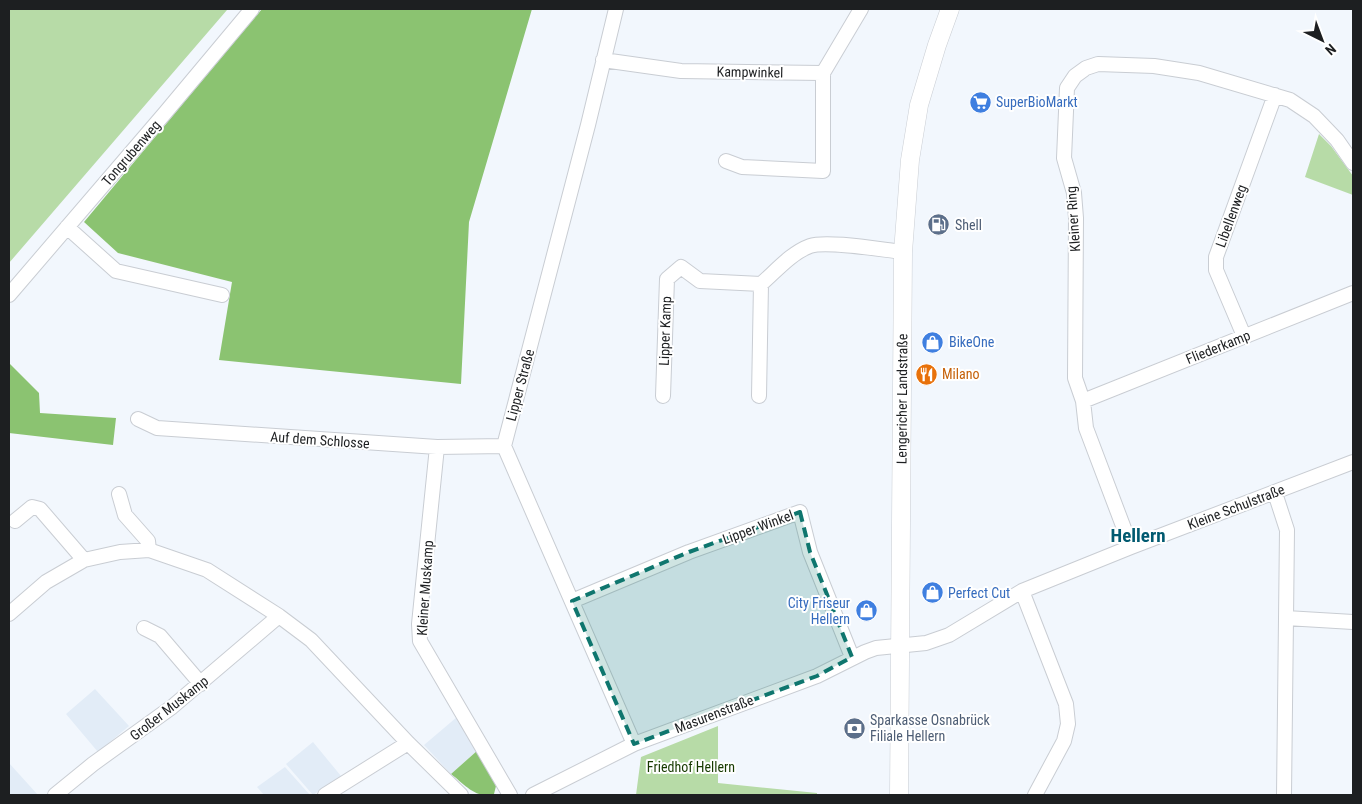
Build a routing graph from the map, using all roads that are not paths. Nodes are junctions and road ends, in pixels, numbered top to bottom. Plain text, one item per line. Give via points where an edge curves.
1 (252, 9) edge
2 (616, 9) edge
3 (860, 9) edge
4 (950, 9) edge
5 (603, 60) junction
6 (823, 73) junction
7 (1275, 95) junction
8 (726, 161) dead end
9 (1353, 163) edge
10 (67, 227) junction
11 (903, 252) junction
12 (761, 284) junction
13 (1353, 293) edge
14 (9, 295) edge
15 (222, 295) dead end
16 (1244, 336) junction
17 (663, 396) dead end
18 (759, 396) dead end
19 (1083, 401) junction
20 (138, 419) dead end
21 (504, 446) junction
22 (437, 447) junction
23 (1353, 462) edge
24 (1275, 493) junction
25 (119, 494) dead end
26 (15, 521) dead end
27 (1130, 547) junction
28 (149, 550) junction
29 (84, 560) junction
30 (1022, 591) junction
31 (572, 601) junction
32 (9, 614) edge
33 (279, 616) junction
34 (1286, 618) junction
35 (1353, 622) edge
36 (144, 628) dead end
37 (900, 646) junction
38 (852, 657) junction
39 (201, 684) junction
40 (408, 743) junction
41 (634, 744) junction
42 (55, 795) edge
43 (325, 795) edge
44 (461, 795) edge
45 (510, 795) edge
46 (533, 795) edge
47 (899, 795) edge
48 (1035, 795) edge
49 (1284, 795) edge

1 - 10 street, Tongrubenweg
2 - 5 street, Lipper Straße
3 - 6 street
4 - 11 main road, Lengericher Landstraße via 919,105 910,160
5 - 6 street, Kampwinkel via 681,71
5 - 21 street, Lipper Straße
6 - 8 street via 823,171 742,167
7 - 9 street, Kleiner Ring via 1290,100 1314,116
7 - 16 street, Libellenweg via 1216,257 1216,270
7 - 19 street, Kleiner Ring via 1199,73 1154,66 1098,64 1075,76 1067,88 1064,158 1074,193 1076,218 1075,378
10 - 14 street, Tongrubenweg
10 - 15 street via 116,270
11 - 12 street via 827,244 811,246 796,254
11 - 37 main road, Lengericher Landstraße
12 - 17 street, Lipper Kamp via 700,282 681,267 667,280
12 - 18 street
13 - 16 street, Fliederkamp
16 - 19 street, Fliederkamp
19 - 27 street, Kleiner Ring via 1086,428
20 - 22 street, Auf dem Schlosse via 157,428
21 - 22 street, Auf dem Schlosse
21 - 31 street
22 - 45 street, Kleiner Muskamp via 420,641
23 - 24 street, Kleine Schulstraße
24 - 27 street, Kleine Schulstraße
24 - 34 street via 1287,530
25 - 28 street via 125,515 148,541
26 - 29 street via 32,507 40,509
27 - 30 street, Kleine Schulstraße
28 - 29 street
28 - 33 street via 207,570
29 - 32 street via 46,582
30 - 37 street, Kleine Schulstraße via 949,635 926,643
30 - 48 street via 1066,704 1068,724 1064,741
31 - 38 street, Lipper Winkel via 689,552 800,512 810,552
31 - 41 street
33 - 39 street, Großer Muskamp
33 - 40 street via 312,640
34 - 35 street
34 - 49 street
36 - 39 street via 160,636
37 - 38 street, Masurenstraße via 876,648
37 - 47 main road, Lengericher Landstraße
38 - 41 street, Masurenstraße via 817,676
39 - 42 street, Großer Muskamp
40 - 43 street
40 - 44 street
41 - 46 street, Masurenstraße

